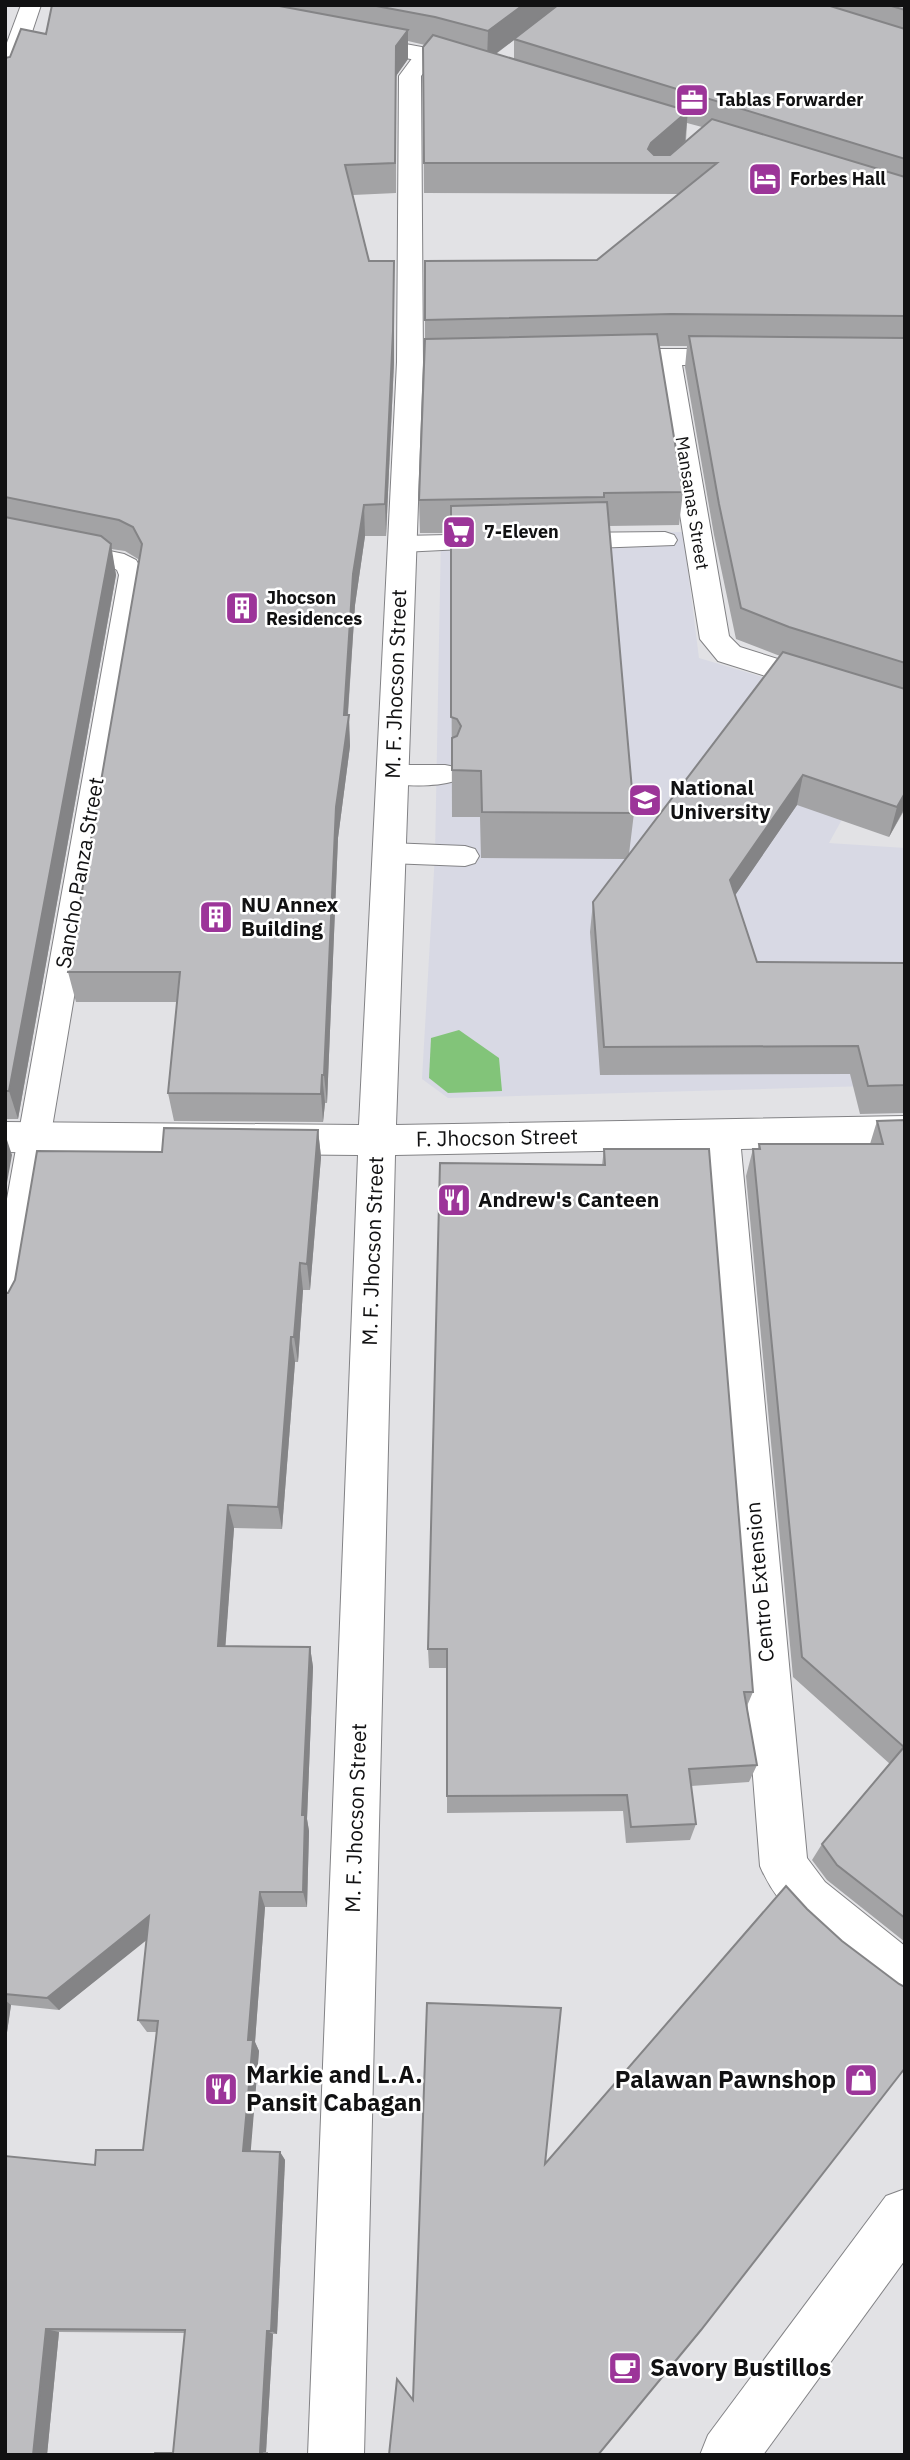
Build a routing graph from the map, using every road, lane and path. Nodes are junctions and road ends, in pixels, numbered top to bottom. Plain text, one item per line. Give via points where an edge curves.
1 (31, 5) edge
2 (333, 36) edge
3 (427, 54) junction
4 (492, 71) edge
5 (5, 80) edge
6 (668, 356) junction
7 (766, 357) edge
8 (587, 358) edge
9 (5, 536) edge
10 (665, 540) dead end
11 (511, 541) edge
12 (539, 541) edge
13 (402, 544) junction
14 (905, 710) edge
15 (392, 774) junction
16 (445, 774) dead end
17 (389, 853) junction
18 (465, 856) dead end
19 (905, 1131) edge
20 (721, 1133) junction
21 (19, 1137) edge
22 (377, 1140) junction
23 (5, 1306) edge
24 (905, 1978) edge
25 (905, 2215) edge
26 (336, 2455) edge
27 (729, 2455) edge

1 - 5 street
2 - 3 street
3 - 4 street
3 - 13 street, M. F. Jhocson Street via 410,76 423,361
6 - 7 street
6 - 8 street
6 - 14 street, Mansanas Street via 712,629 721,648
9 - 21 lane, Sancho Panza Street via 115,559 127,565 132,575
10 - 12 lane
11 - 13 lane
13 - 15 street, M. F. Jhocson Street
15 - 16 lane
15 - 17 street, M. F. Jhocson Street
17 - 18 lane
17 - 22 street, M. F. Jhocson Street
19 - 20 street, F. Jhocson Street
20 - 22 street, F. Jhocson Street
20 - 24 street, Centro Extension via 785,1866 808,1899
21 - 22 street, F. Jhocson Street
21 - 23 lane, Sancho Panza Street
22 - 26 street, M. F. Jhocson Street
25 - 27 street

